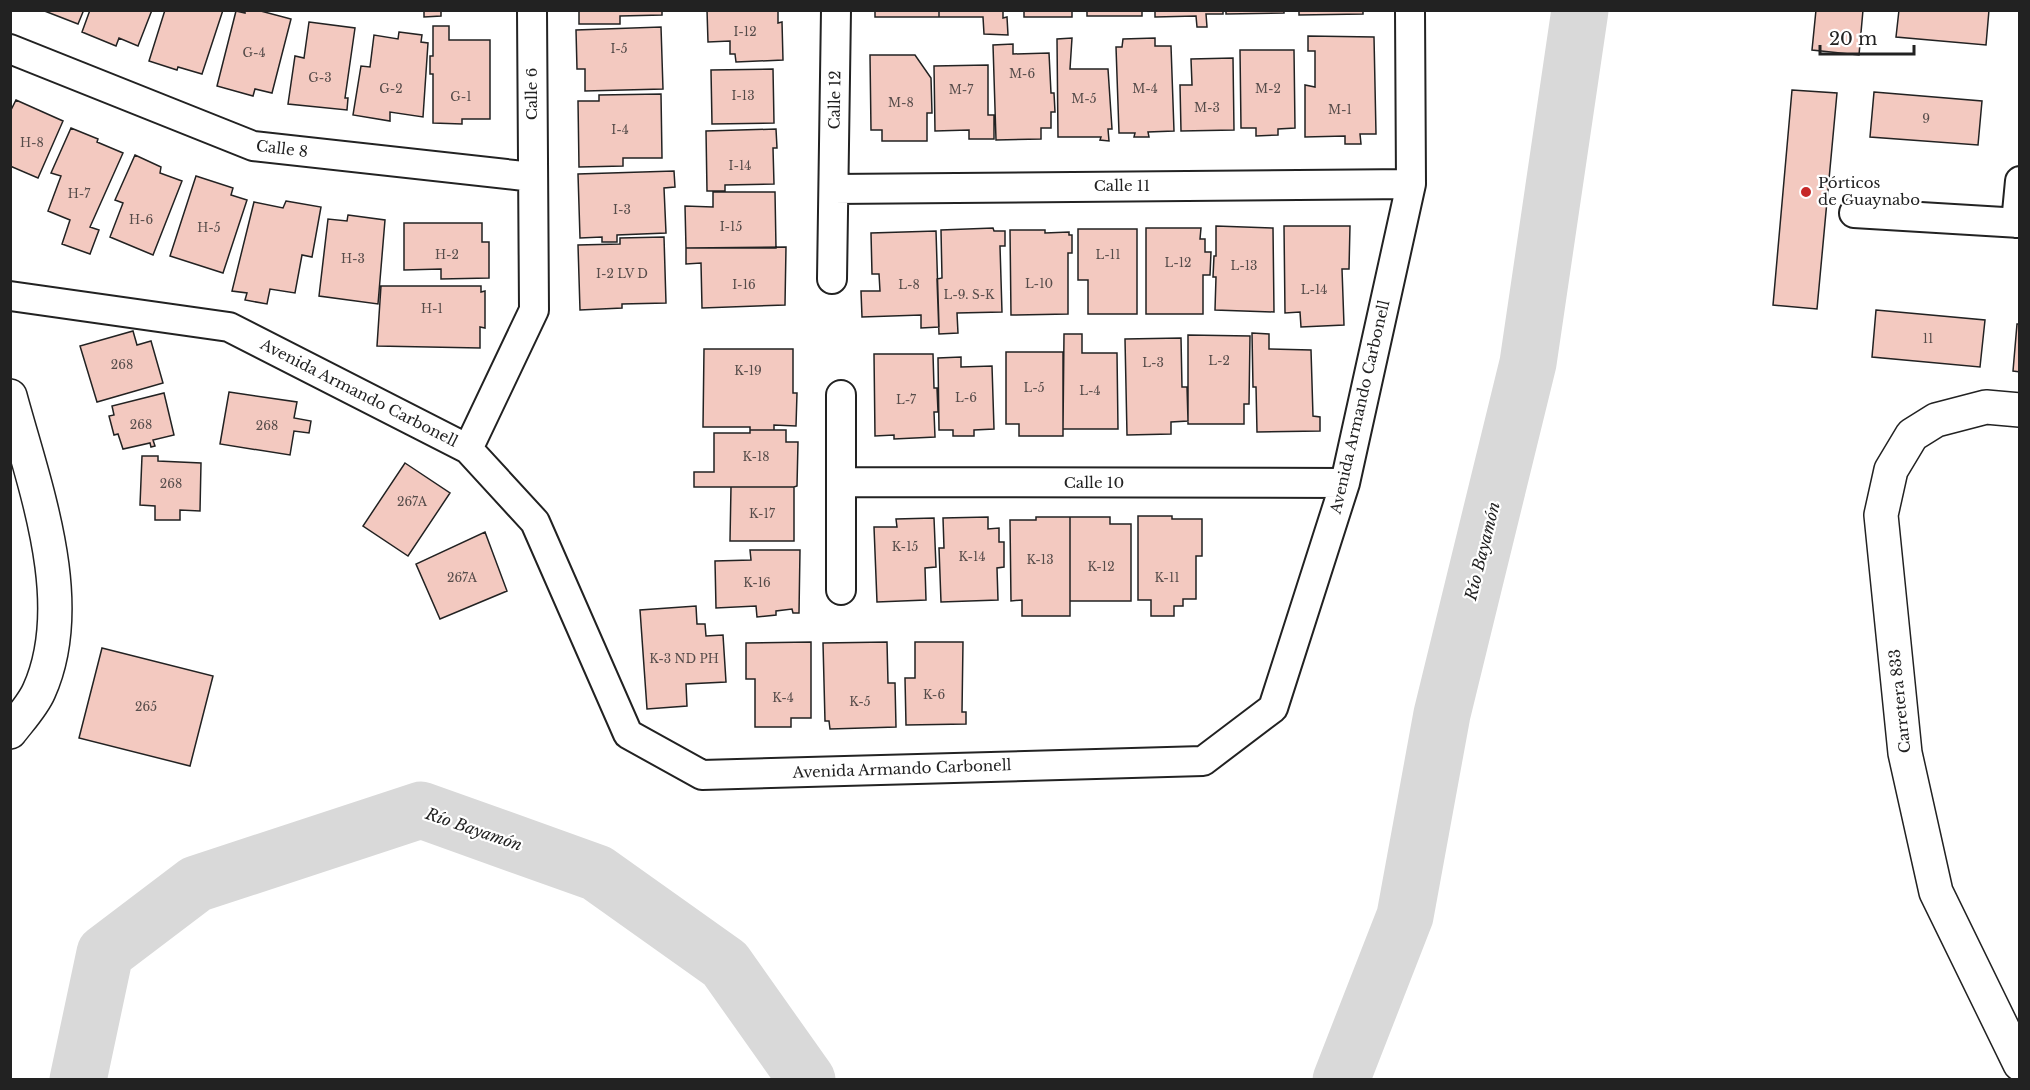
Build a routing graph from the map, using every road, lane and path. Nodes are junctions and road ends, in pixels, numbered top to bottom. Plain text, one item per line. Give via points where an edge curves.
1 (532, 10) edge
2 (836, 10) edge
3 (1410, 10) edge
4 (11, 50) edge
5 (533, 177) junction
6 (2019, 181) edge
7 (1411, 184) junction
8 (834, 189) junction
9 (1854, 213) dead end
10 (2018, 223) edge
11 (832, 279) dead end
12 (10, 296) edge
13 (841, 394) dead end
14 (10, 396) edge
15 (2019, 410) edge
16 (468, 449) junction
17 (843, 482) junction
18 (1345, 483) junction
19 (841, 590) dead end
20 (10, 732) edge
21 (2019, 1064) edge

1 - 5 street, Calle 6
2 - 8 street, Calle 12
3 - 7 street, Avenida Armando Carbonell
4 - 5 street, Calle 8 via 253,147
5 - 16 street, Calle 6 via 534,310
6 - 10 street
7 - 8 street, Calle 11
7 - 18 street, Avenida Armando Carbonell
8 - 11 street, Calle 12
9 - 10 street
12 - 16 street, Avenida Armando Carbonell via 229,327
13 - 17 street
14 - 20 street via 51,553 55,612 52,654 39,693
15 - 21 street, Carretera 833 via 1986,407 1936,420 1912,435 1891,470 1881,515 1905,753 1936,892
16 - 18 street, Avenida Armando Carbonell via 535,522 628,734 702,775 1203,761 1273,708
17 - 18 street, Calle 10
17 - 19 street

